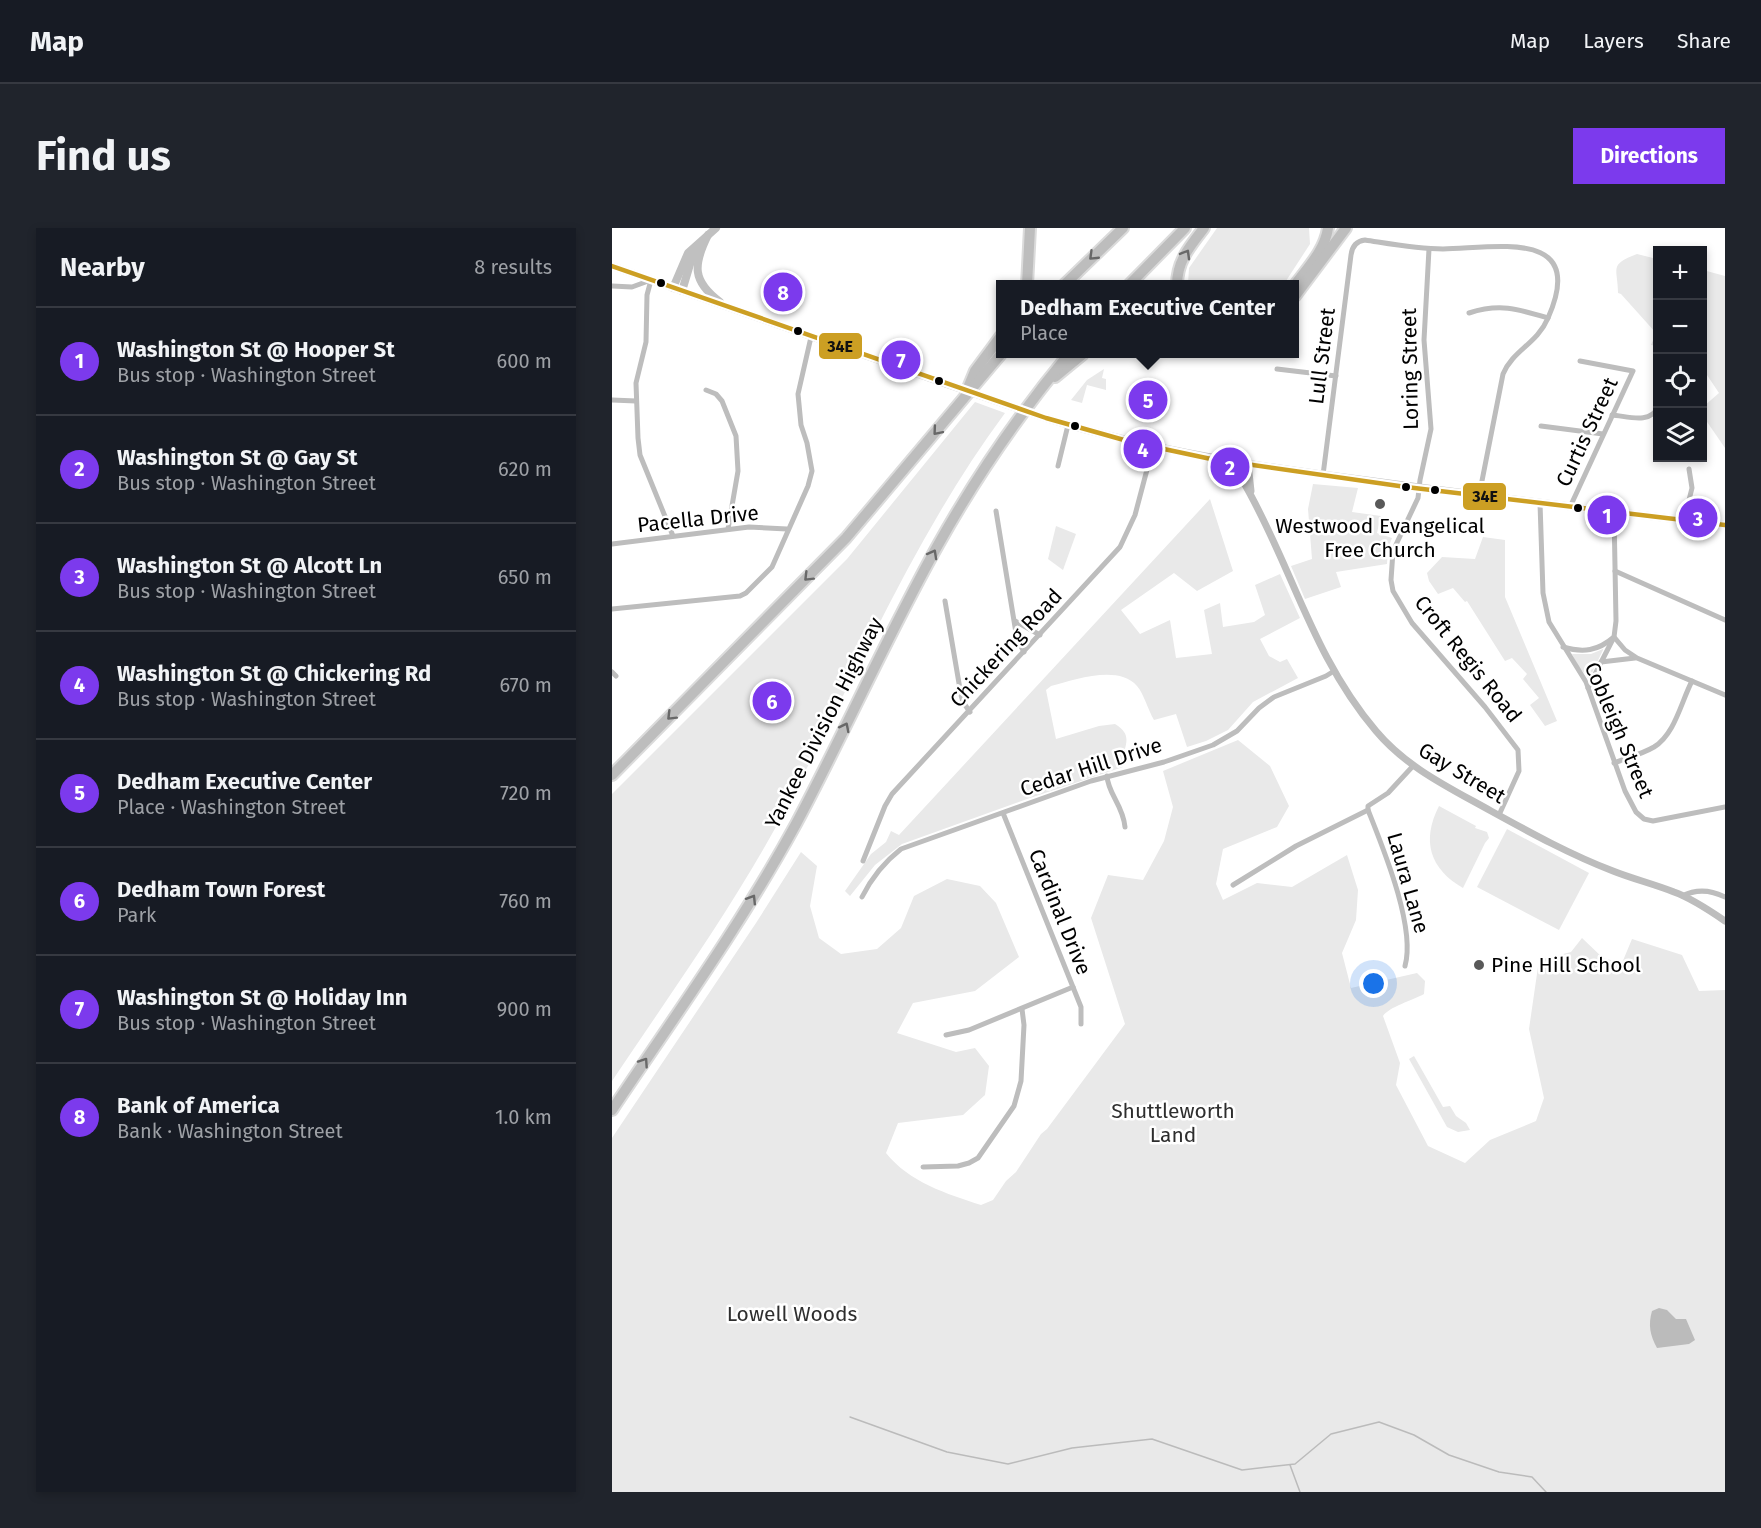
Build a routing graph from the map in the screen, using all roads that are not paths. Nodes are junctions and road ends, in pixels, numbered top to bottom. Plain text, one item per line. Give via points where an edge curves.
1 (716, 228) edge
2 (1030, 228) edge
3 (1123, 228) edge
4 (1185, 228) edge
5 (1204, 228) edge
6 (1328, 228) edge
7 (1346, 228) edge
8 (708, 235) junction
9 (1429, 249) junction
10 (612, 266) edge
11 (651, 280) junction
12 (1027, 280) edge
13 (1069, 280) edge
14 (1134, 280) edge
15 (1177, 280) edge
16 (1298, 280) edge
17 (612, 286) edge
18 (673, 288) junction
19 (682, 291) junction
20 (1299, 291) edge
21 (729, 308) junction
22 (1468, 314) dead end
23 (1548, 318) junction
24 (812, 337) junction
25 (996, 343) edge
26 (998, 358) edge
27 (1066, 358) edge
28 (1078, 358) edge
29 (1580, 362) dead end
30 (1277, 369) dead end
31 (1336, 376) junction
32 (1041, 389) junction
33 (706, 390) dead end
34 (612, 400) edge
35 (636, 400) junction
36 (962, 401) junction
37 (1657, 408) edge
38 (1612, 414) junction
39 (1068, 425) junction
40 (1541, 426) dead end
41 (1603, 434) junction
42 (1153, 447) junction
43 (1243, 463) junction
44 (1058, 466) dead end
45 (1689, 469) dead end
46 (1323, 475) junction
47 (1419, 489) junction
48 (1479, 496) junction
49 (1540, 503) junction
50 (1570, 507) junction
51 (996, 511) dead end
52 (1614, 512) junction
53 (1684, 520) junction
54 (1725, 525) edge
55 (728, 529) junction
56 (787, 529) junction
57 (673, 536) junction
58 (612, 544) edge
59 (1615, 571) junction
60 (945, 601) dead end
61 (612, 609) edge
62 (1725, 620) edge
63 (1015, 621) junction
64 (1040, 635) junction
65 (1614, 638) junction
66 (1563, 647) junction
67 (1024, 652) junction
68 (1637, 658) junction
69 (1601, 662) junction
70 (1334, 671) junction
71 (1692, 681) junction
72 (1588, 688) junction
73 (1725, 695) edge
74 (970, 712) junction
75 (1614, 763) junction
76 (1413, 766) junction
77 (612, 775) edge
78 (1107, 776) junction
79 (1725, 807) edge
80 (1368, 810) junction
81 (1003, 813) junction
82 (1499, 815) junction
83 (1125, 827) dead end
84 (863, 861) dead end
85 (1233, 885) dead end
86 (1682, 896) junction
87 (862, 897) dead end
88 (1725, 897) edge
89 (1724, 918) edge
90 (1405, 966) dead end
91 (1073, 987) junction
92 (1022, 1009) junction
93 (1081, 1023) dead end
94 (946, 1035) dead end
95 (612, 1110) edge
96 (923, 1167) dead end

1 - 8 main road
2 - 12 highway
3 -> 13 highway
4 - 14 highway
15 -> 5 highway via 1182,260
6 - 16 highway via 1322,246
7 - 20 highway
8 - 18 main road via 688,253
8 - 19 main road via 693,257
8 - 21 main road via 697,258 698,275 706,290
9 - 23 street via 1508,244 1547,252 1557,274
9 - 31 street, Lull Street via 1365,240 1354,246
9 - 47 street, Loring Street via 1424,340 1431,429
10 - 11 main road
11 - 17 street via 632,287
11 - 18 main road
11 - 35 street
18 - 19 main road
19 - 21 main road
21 - 24 main road
22 - 23 street via 1508,307
23 - 48 street via 1537,337 1512,358 1503,374
24 - 39 main road, bridge
24 - 56 street via 798,394 812,471
25 - 36 highway via 975,371
26 - 36 highway
27 - 32 highway, Yankee Division Highway
28 - 32 highway
29 - 38 street, Curtis Street via 1633,371
30 - 31 street
31 - 46 street, Lull Street
95 -> 32 highway, Yankee Division Highway via 764,879 934,552 982,473
33 - 55 street via 722,401 736,436 738,471
34 - 35 street
35 - 57 street via 640,455
36 -> 77 highway via 846,538
37 - 38 street via 1648,418
38 - 41 street, Curtis Street
39 - 42 main road
39 - 44 street
40 - 41 street
41 - 50 street, Curtis Street
42 - 43 main road
42 - 64 street, Chickering Road via 1126,537
43 - 46 main road
43 - 70 street, Gay Street via 1241,473 1306,619
45 - 53 street via 1692,488
46 - 47 main road
47 - 48 main road
47 - 82 street, Croft Regis Road via 1394,551 1393,591 1412,623 1518,750 1519,771
48 - 49 main road
49 - 50 main road
49 - 66 street, Cobleigh Street via 1545,608
50 - 52 main road
51 - 63 street
52 - 53 main road
52 - 59 street
53 - 54 main road
55 - 56 street, Pacella Drive
55 - 57 street, Pacella Drive
56 - 61 street via 772,567 740,596
57 - 58 street, Pacella Drive
59 - 62 street
59 - 65 street
60 - 74 street via 960,695
63 - 64 street
63 - 67 street via 1018,644
64 - 67 street, Chickering Road
65 - 66 street via 1591,651
65 - 68 street
65 - 69 street
66 - 72 street, Cobleigh Street
67 - 74 street, Chickering Road
68 - 69 street
68 - 71 street
69 - 72 street
70 - 76 street, Gay Street via 1377,732
70 - 78 street, Cedar Hill Drive via 1274,697 1237,731 1213,745
71 - 73 street
71 - 75 street via 1677,716 1657,746
72 - 75 street, Cobleigh Street
74 - 84 street, Chickering Road via 892,795
75 - 79 street, Cobleigh Street via 1636,812 1644,819 1653,821
76 - 80 street, Laura Lane
76 - 82 street, Gay Street
78 - 81 street, Cedar Hill Drive
78 - 83 street
80 - 85 street, Laura Lane via 1296,846
80 - 90 street, Laura Lane via 1389,866 1409,941
81 - 87 street, Cedar Hill Drive via 901,849 878,870
81 - 91 street, Cardinal Drive
82 - 86 street, Gay Street via 1582,858
86 - 88 street, Gay Street via 1692,891
86 - 89 street, Gay Street
91 - 92 street
91 - 93 street, Cardinal Drive via 1081,1007
92 - 94 street
92 - 96 street via 1020,1081 1014,1106 978,1158 958,1166

